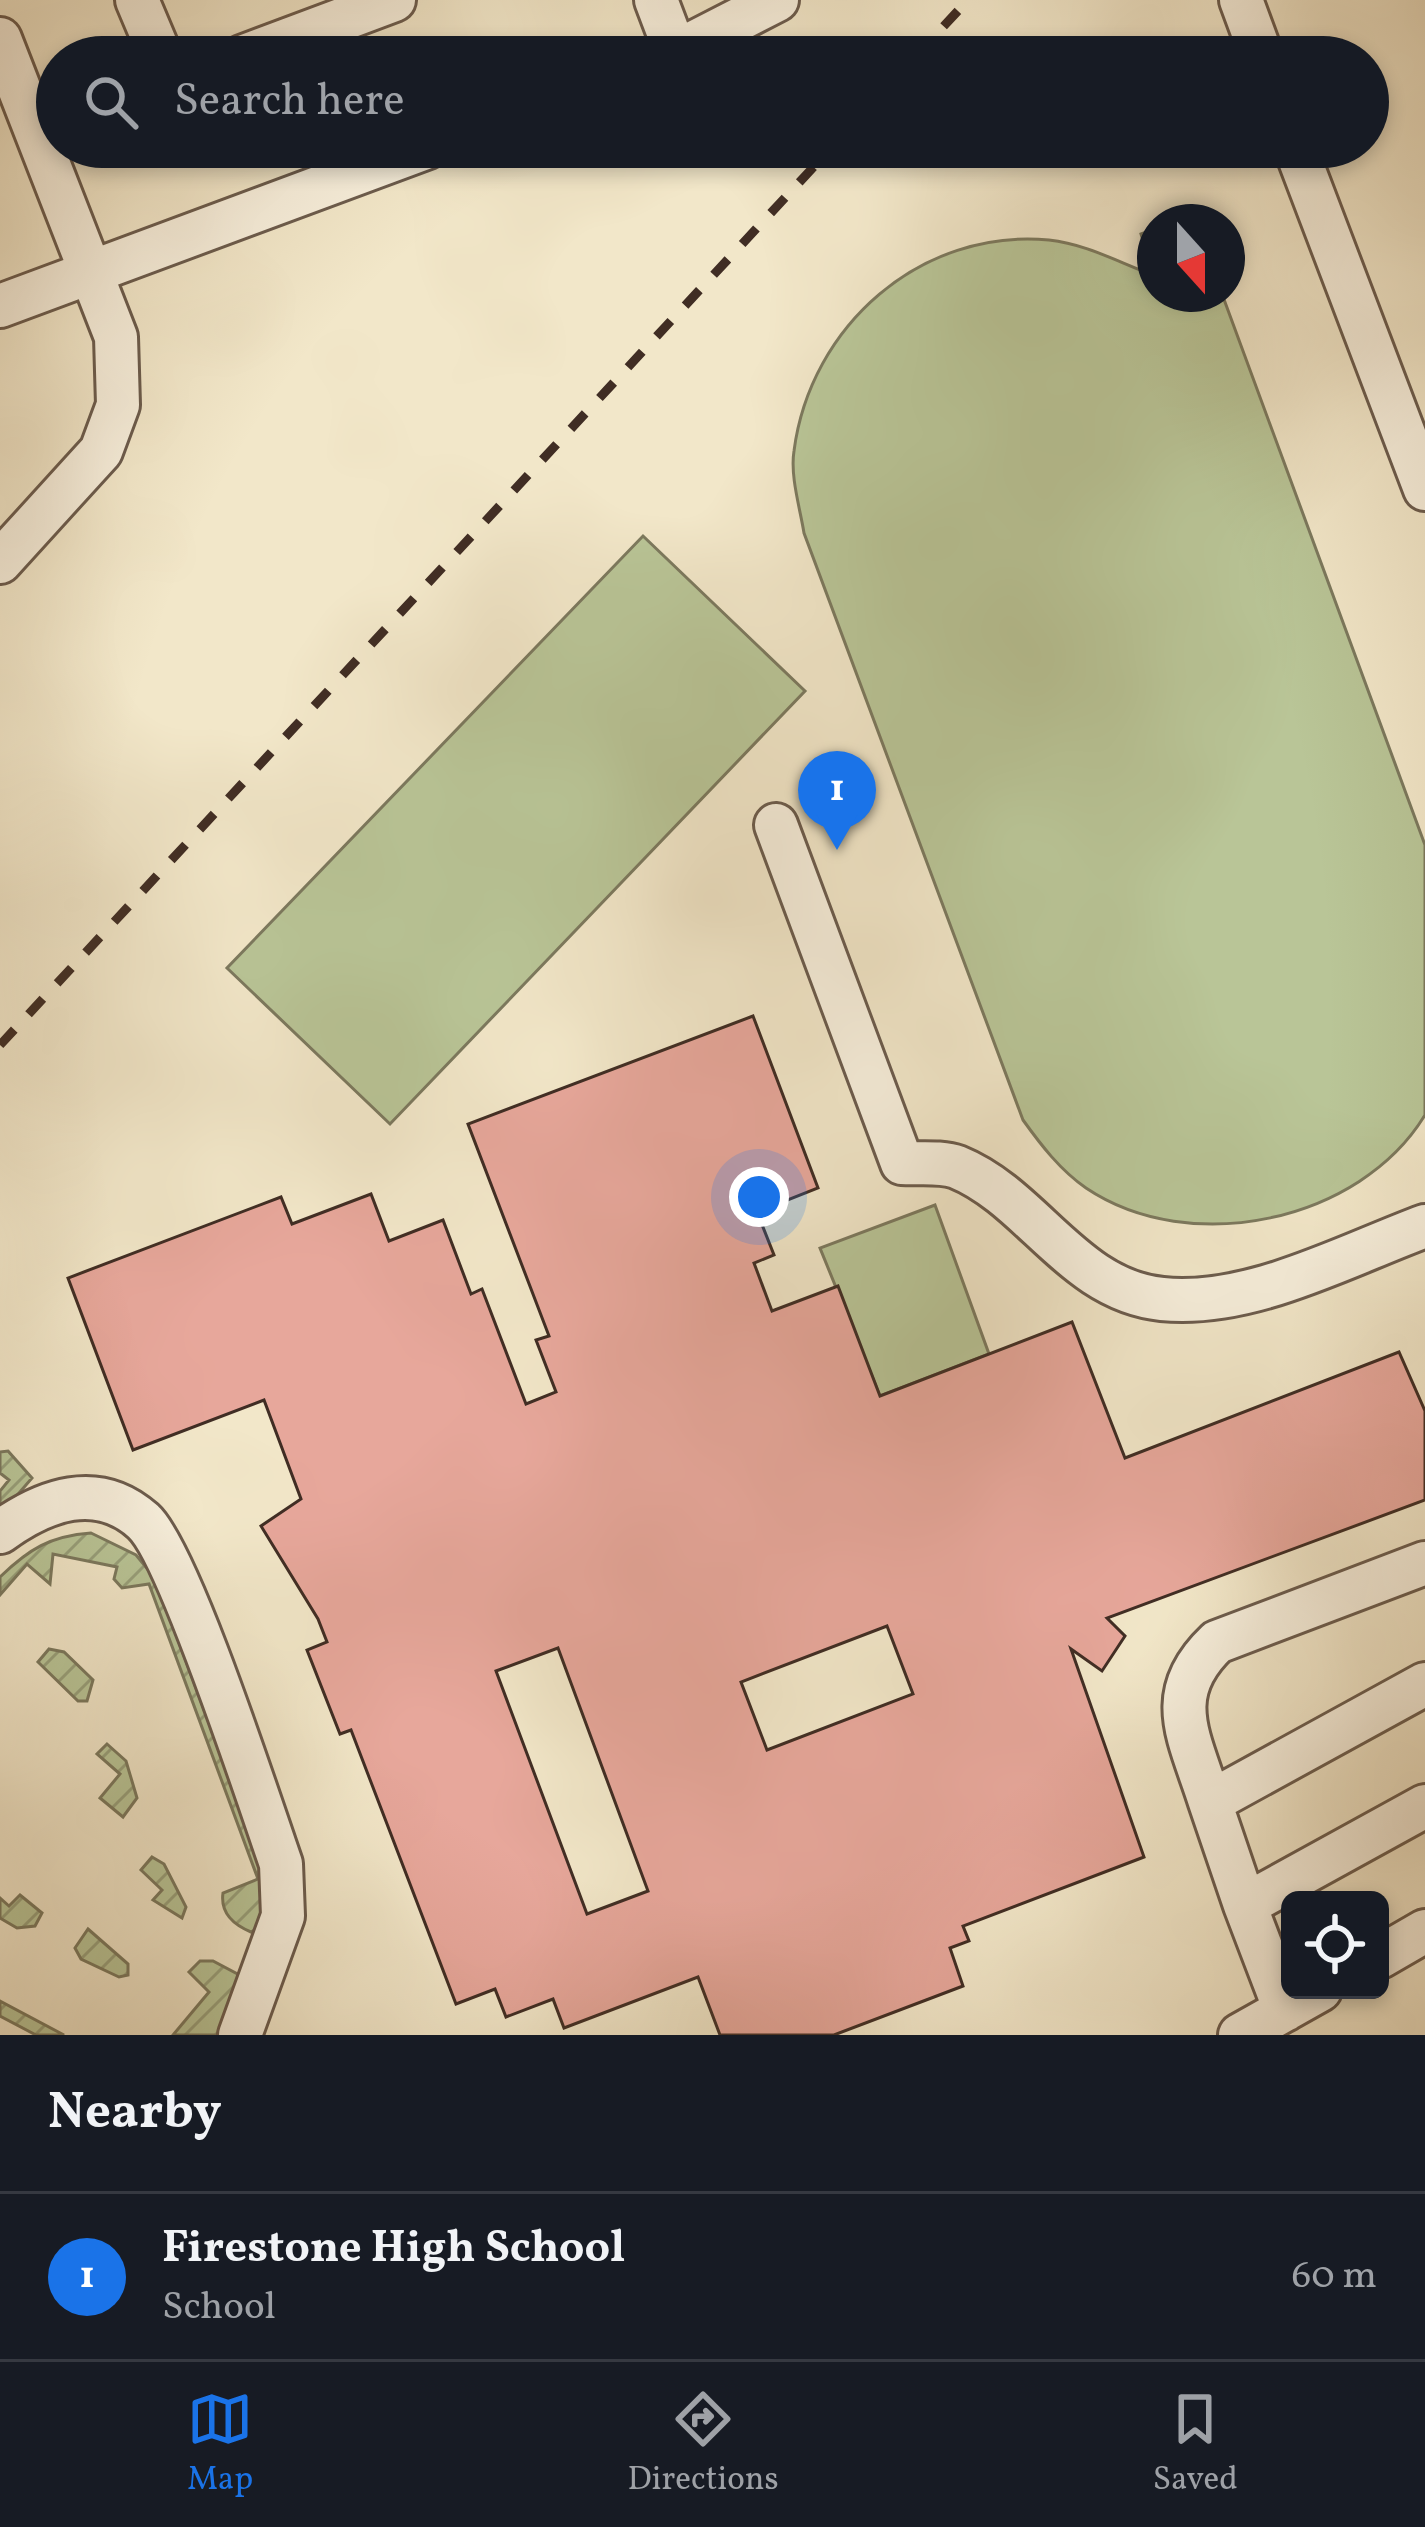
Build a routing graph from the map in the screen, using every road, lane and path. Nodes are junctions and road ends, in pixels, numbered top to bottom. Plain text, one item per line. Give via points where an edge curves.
1 (137, 0) edge
2 (394, 0) edge
3 (656, 0) edge
4 (777, 0) edge
5 (1241, 0) edge
6 (152, 36) edge
7 (298, 36) edge
8 (666, 36) edge
9 (708, 36) edge
10 (1254, 36) edge
11 (0, 39) edge
12 (36, 132) edge
13 (50, 168) edge
14 (372, 168) edge
15 (1304, 168) edge
16 (91, 274) junction
17 (0, 305) edge
18 (1417, 436) edge
19 (1425, 488) edge
20 (0, 562) edge
21 (776, 825) dead end
22 (1425, 1226) edge
23 (0, 1532) edge
24 (1425, 1563) edge
25 (1425, 1684) edge
26 (1210, 1802) junction
27 (1425, 1806) edge
28 (1245, 1905) junction
29 (1425, 1931) edge
30 (1389, 1952) edge
31 (1302, 2000) edge
32 (240, 2035) edge
33 (1240, 2035) edge

1 - 6 street
2 - 7 street
3 - 8 street
4 - 9 street
5 - 10 street
11 - 12 street
13 - 16 street
14 - 16 street
15 - 18 street
16 - 17 street
16 - 20 street via 116,337 118,405 100,451
18 - 19 street
21 - 22 street via 902,1163 952,1165 1001,1191 1090,1274 1159,1299 1228,1298
23 - 32 street via 53,1501 102,1499 143,1521 171,1567 281,1864 283,1916
24 - 26 street via 1216,1642 1192,1666 1181,1701
25 - 26 street
26 - 28 street
27 - 28 street
28 - 31 street
29 - 30 street
31 - 33 street

